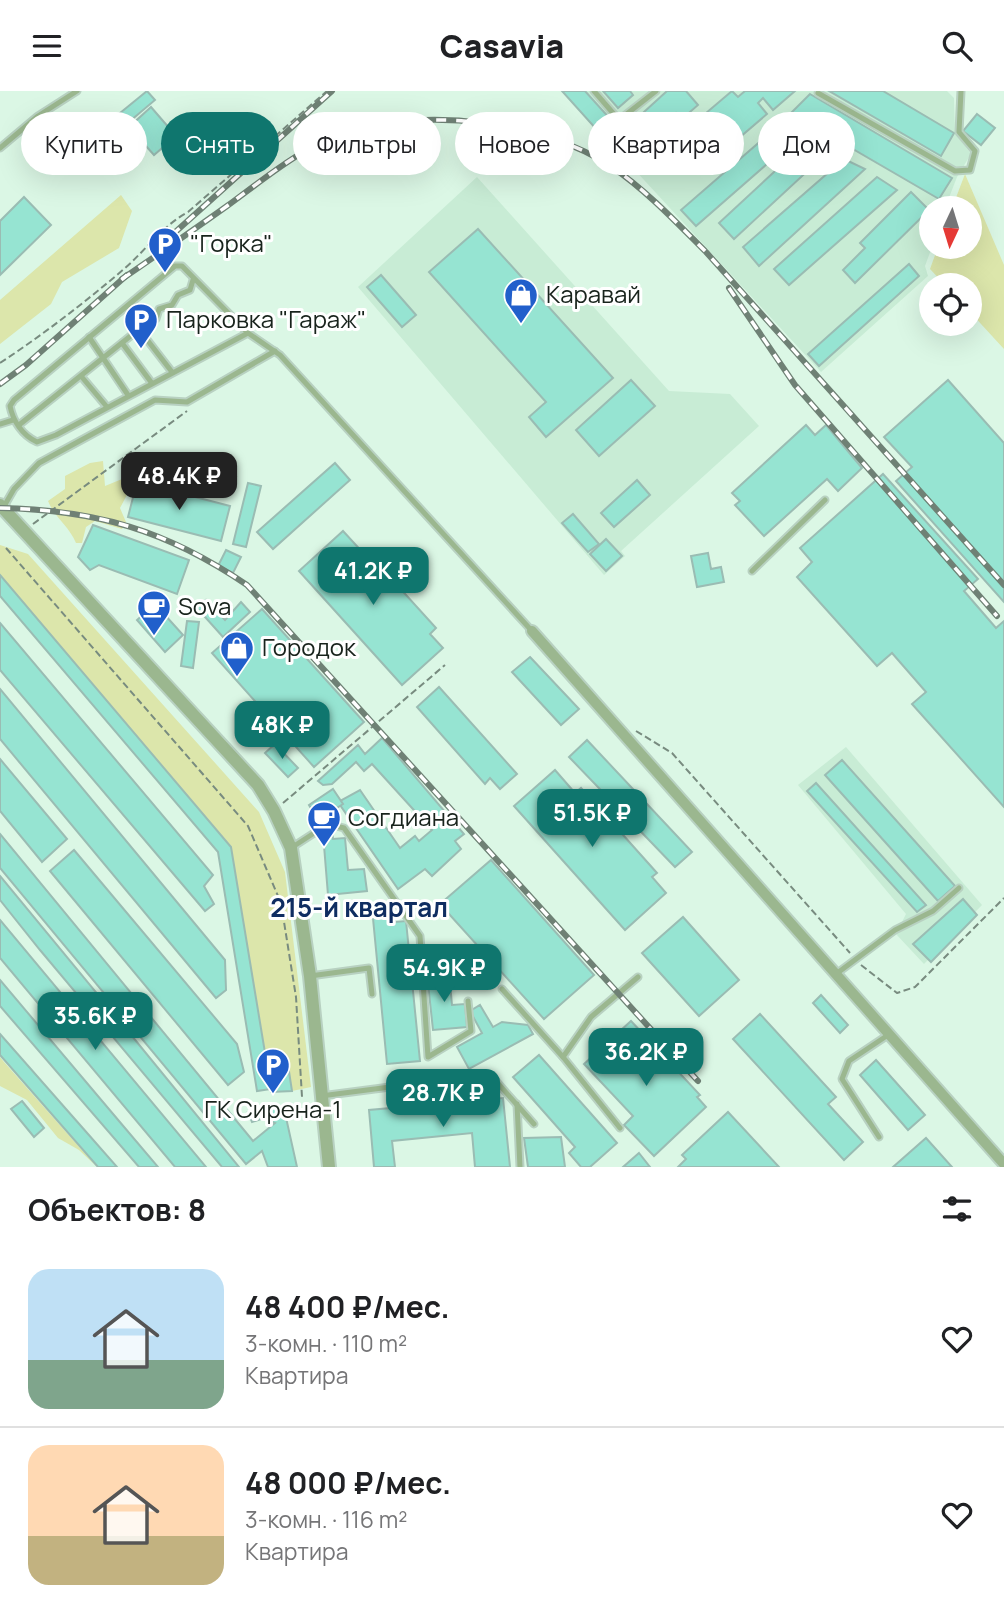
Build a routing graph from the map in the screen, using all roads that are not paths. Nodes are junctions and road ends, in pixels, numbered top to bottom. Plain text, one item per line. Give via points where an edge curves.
1 (77, 91) edge
2 (594, 91) edge
3 (961, 91) edge
4 (652, 92) edge
5 (818, 93) dead end
6 (0, 148) edge
7 (193, 280) junction
8 (138, 328) junction
9 (248, 333) junction
10 (89, 337) junction
11 (122, 343) junction
12 (275, 351) junction
13 (105, 357) junction
14 (172, 372) junction
15 (81, 376) junction
16 (151, 382) junction
17 (128, 395) junction
18 (107, 407) junction
19 (13, 420) junction
20 (0, 424) edge
21 (19, 425) junction
22 (825, 500) dead end
23 (1, 508) edge
24 (752, 571) dead end
25 (532, 631) joint
26 (291, 848) junction
27 (959, 888) dead end
28 (310, 976) junction
29 (835, 976) junction
30 (638, 977) dead end
31 (502, 989) dead end
32 (372, 993) dead end
33 (468, 1001) dead end
34 (888, 1035) junction
35 (562, 1057) junction
36 (321, 1096) junction
37 (517, 1103) junction
38 (534, 1124) dead end
39 (620, 1128) dead end
40 (879, 1137) dead end
41 (1004, 1164) edge
42 (329, 1167) edge
43 (520, 1167) edge

1 - 6 lane via 38,115
2 - 4 lane via 619,120
3 - 5 lane via 959,132 975,151 970,170 955,171
7 - 8 lane via 190,291 178,295 176,302 159,309 156,319
7 - 9 lane
7 - 10 lane via 183,267 175,266
8 - 11 lane
8 - 14 lane
9 - 12 lane
9 - 14 lane
10 - 13 lane
10 - 19 lane via 14,400 10,406
11 - 13 lane
11 - 16 lane
12 - 23 lane via 187,401 155,400 39,463
12 - 25 lane
13 - 15 lane
13 - 17 lane
14 - 16 lane
15 - 18 lane
15 - 21 lane
16 - 17 lane
17 - 18 lane
18 - 21 lane via 37,442
19 - 20 lane
19 - 21 lane
22 - 24 lane
23 - 26 street via 258,785
25 - 29 street
26 - 28 street
26 - 33 lane via 328,824 344,828 406,914 420,936 428,1057 471,1031
27 - 29 lane via 933,911 895,930
28 - 32 lane via 369,968
28 - 36 street
29 - 34 street
30 - 35 lane via 590,1017
31 - 35 lane
34 - 40 lane via 849,1061 842,1079
34 - 41 street
35 - 39 lane
36 - 37 lane via 474,1076 495,1080
36 - 42 street
37 - 38 lane
37 - 43 lane

